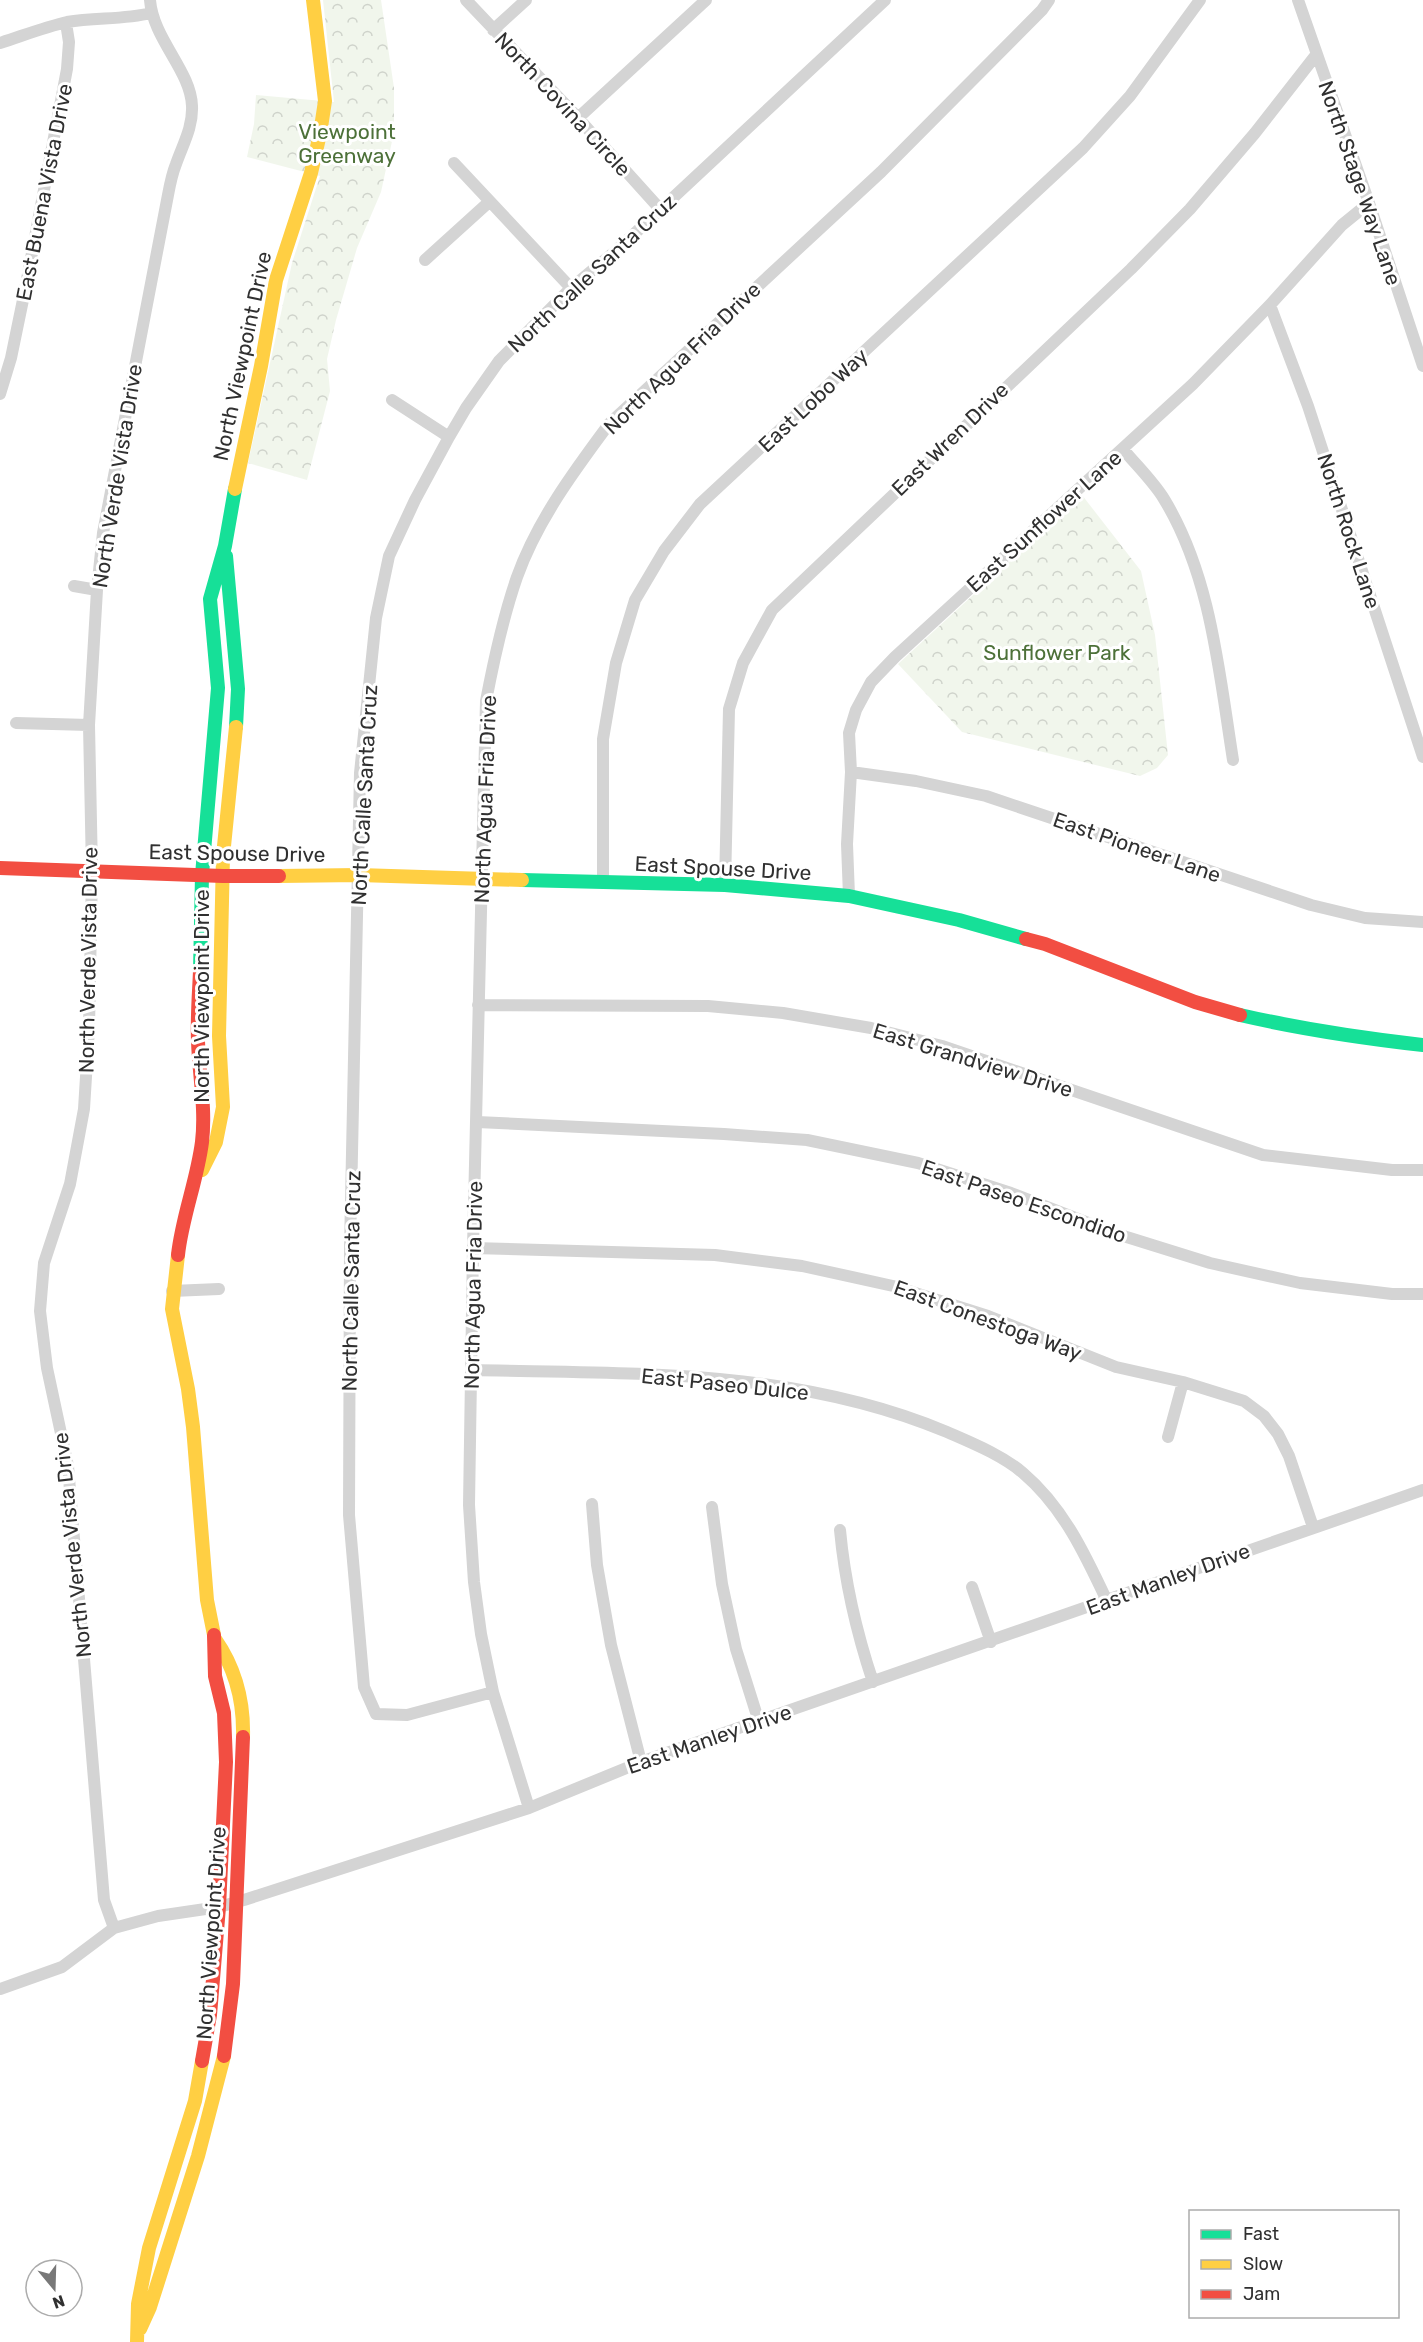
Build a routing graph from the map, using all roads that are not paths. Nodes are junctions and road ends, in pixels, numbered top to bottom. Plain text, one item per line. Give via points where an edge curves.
1 (150, 0) edge
2 (313, 0) edge
3 (466, 0) edge
4 (526, 0) edge
5 (706, 0) edge
6 (885, 0) edge
7 (1049, 0) edge
8 (1200, 0) edge
9 (1298, 0) edge
10 (151, 13) junction
11 (66, 22) junction
12 (493, 30) junction
13 (0, 43) edge
14 (1316, 55) junction
15 (578, 118) junction
16 (454, 163) dead end
17 (489, 202) junction
18 (1369, 203) junction
19 (660, 209) junction
20 (425, 260) dead end
21 (571, 288) junction
22 (1270, 305) junction
23 (1423, 366) edge
24 (0, 394) edge
25 (392, 400) dead end
26 (449, 437) junction
27 (1123, 448) junction
28 (225, 546) junction
29 (74, 586) dead end
30 (97, 590) junction
31 (16, 723) dead end
32 (89, 725) junction
33 (1423, 757) edge
34 (1233, 760) dead end
35 (851, 772) junction
36 (0, 868) edge
37 (92, 871) junction
38 (202, 875) junction
39 (359, 875) junction
40 (223, 876) junction
41 (481, 879) junction
42 (603, 884) junction
43 (725, 885) junction
44 (849, 896) junction
45 (1423, 922) edge
46 (478, 1005) junction
47 (1423, 1045) edge
48 (477, 1122) junction
49 (1423, 1170) edge
50 (193, 1190) junction
51 (472, 1248) junction
52 (219, 1289) dead end
53 (172, 1290) junction
54 (1423, 1294) edge
55 (472, 1370) junction
56 (1184, 1382) junction
57 (1168, 1437) dead end
58 (1423, 1490) edge
59 (592, 1504) dead end
60 (712, 1507) dead end
61 (1313, 1527) junction
62 (840, 1530) dead end
63 (972, 1587) dead end
64 (1107, 1601) junction
65 (215, 1639) junction
66 (991, 1642) junction
67 (873, 1682) junction
68 (493, 1692) junction
69 (759, 1722) junction
70 (641, 1762) junction
71 (529, 1808) junction
72 (236, 1902) junction
73 (219, 1907) junction
74 (114, 1928) junction
75 (0, 1989) edge
76 (138, 2337) edge

1 - 10 street, North Verde Vista Drive
2 - 28 main road, North Viewpoint Drive via 325,100 320,134 276,280
3 - 12 street, North Covina Circle
4 - 12 street
5 - 15 street
6 - 19 street, North Calle Santa Cruz
7 - 41 street, North Agua Fria Drive via 881,172 609,424 573,472 518,575 498,638 486,701
8 - 42 street, East Lobo Way via 1130,96 1083,148 700,504 664,551 635,600 616,663 603,739
9 - 14 street, North Stage Way Lane
10 - 11 street
10 - 30 street, North Verde Vista Drive via 188,87 191,124 168,195 103,532
11 - 13 street
11 - 24 street, East Buena Vista Drive via 67,69 24,295
12 - 15 street, North Covina Circle
14 - 18 street, North Stage Way Lane
14 - 43 street, East Wren Drive via 1190,209 772,610 743,663 729,709
15 - 19 street, North Covina Circle
16 - 17 street
17 - 20 street
17 - 21 street
18 - 22 street, East Sunflower Lane via 1342,225
18 - 23 street, North Stage Way Lane
19 - 21 street, North Calle Santa Cruz
21 - 26 street, North Calle Santa Cruz via 499,361
22 - 27 street, East Sunflower Lane
22 - 33 street, North Rock Lane via 1308,406
25 - 26 street
26 - 39 street, North Calle Santa Cruz via 389,556 376,618 360,773
27 - 34 street via 1163,497 1188,547 1212,634
27 - 35 street, East Sunflower Lane via 871,682 849,733
28 - 38 main road, North Viewpoint Drive via 210,599 218,688
28 - 40 main road, North Viewpoint Drive via 238,689
29 - 30 street
30 - 32 street, North Verde Vista Drive
31 - 32 street
32 - 37 street, North Verde Vista Drive
35 - 44 street, East Sunflower Lane
35 - 45 street, East Pioneer Lane via 986,796 1311,905 1365,918
36 - 37 main road, East Spouse Drive
37 - 38 main road, East Spouse Drive
37 - 74 street, North Verde Vista Drive via 84,1109 70,1184 44,1263 40,1311 47,1368 68,1466 104,1900
38 - 40 main road, East Spouse Drive
38 - 50 main road, North Viewpoint Drive via 198,1041 203,1109
39 - 40 main road, East Spouse Drive
39 - 41 main road, East Spouse Drive
39 - 68 street, North Calle Santa Cruz via 350,1248 349,1515 364,1687 376,1714 407,1715
40 - 50 main road, North Viewpoint Drive via 219,1036 223,1107 216,1142
41 - 42 main road, East Spouse Drive
41 - 46 street, North Agua Fria Drive
42 - 43 main road, East Spouse Drive
43 - 44 main road, East Spouse Drive
44 - 47 main road, East Spouse Drive via 1046,944 1195,1002 1240,1015 1309,1031
46 - 48 street, North Agua Fria Drive
46 - 49 street, East Grandview Drive via 708,1006 783,1013 871,1028 942,1046 1263,1155
48 - 51 street, North Agua Fria Drive
48 - 54 street, East Paseo Escondido via 807,1140 918,1163 1210,1263 1300,1283
50 - 53 main road, North Viewpoint Drive via 180,1234
51 - 55 street, North Agua Fria Drive
51 - 56 street, East Conestoga Way via 715,1255 802,1266 893,1286 988,1316 1116,1366
52 - 53 street
53 - 65 main road, North Viewpoint Drive via 171,1309 191,1408 207,1600
55 - 64 street, East Paseo Dulce via 692,1376 778,1385 861,1401 924,1423 977,1445 1022,1472 1058,1509
55 - 68 street, North Agua Fria Drive via 469,1505 474,1582
56 - 57 street
56 - 61 street, East Conestoga Way via 1244,1401 1264,1416 1289,1456
58 - 61 street, East Manley Drive
59 - 70 street via 597,1565 611,1645
60 - 69 street via 736,1649
61 - 64 street, East Manley Drive
62 - 67 street via 844,1574
63 - 66 street
64 - 66 street, East Manley Drive
65 - 72 main road, North Viewpoint Drive via 229,1658 242,1702
65 - 73 main road, North Viewpoint Drive via 226,1762
66 - 67 street, East Manley Drive
67 - 69 street, East Manley Drive
68 - 71 street, North Agua Fria Drive
69 - 70 street, East Manley Drive
70 - 71 street, East Manley Drive
71 - 72 street, East Manley Drive
72 - 73 street, East Manley Drive
72 - 76 main road, North Viewpoint Drive via 233,1984 222,2065 198,2156
73 - 74 street, East Manley Drive
73 - 76 main road, North Viewpoint Drive via 210,2015 195,2101 149,2248 138,2304
74 - 75 street, East Manley Drive via 62,1967

